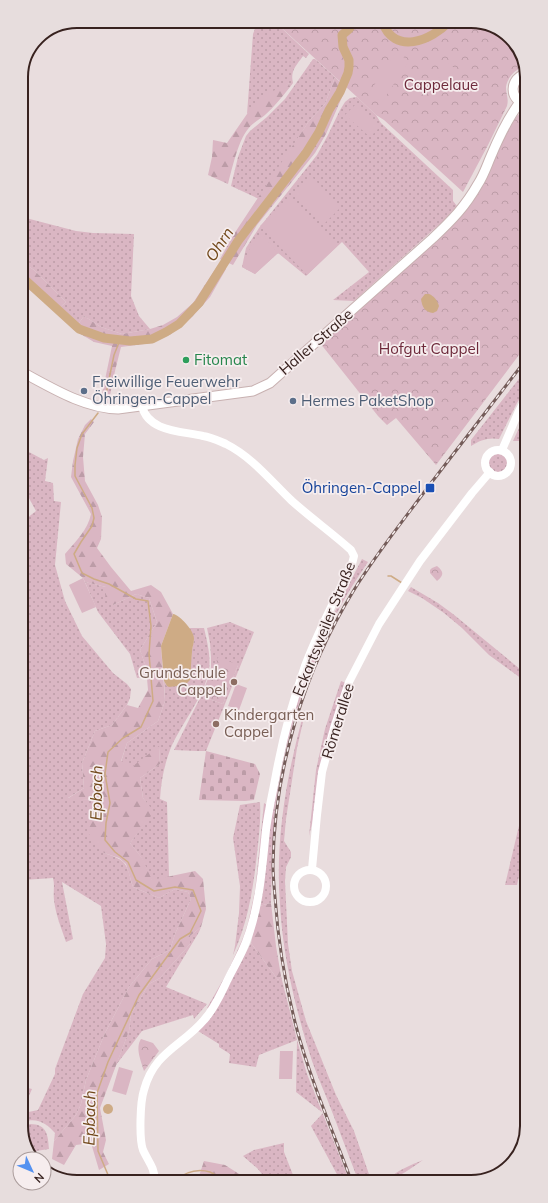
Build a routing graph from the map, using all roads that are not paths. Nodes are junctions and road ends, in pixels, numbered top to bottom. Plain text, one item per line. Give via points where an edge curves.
1 (520, 76) edge
2 (520, 101) edge
3 (520, 104) edge
4 (28, 375) edge
5 (142, 406) junction
6 (520, 409) edge
7 (502, 450) junction
8 (490, 472) junction
9 (312, 869) junction
10 (154, 1175) edge

1 - 2 main road via 516,79 513,89
3 - 5 main road, Haller Straße via 514,109 497,140 479,183 460,212 270,383 253,391
4 - 5 main road, Haller Straße via 70,397 100,407 118,409
5 - 10 street, Eckartsweiler Straße via 146,416 164,428 205,436 238,450 354,556 306,665 283,741 266,828 259,894 245,943 213,1008 194,1031 161,1057 146,1083 142,1100 141,1137
6 - 7 street
7 - 8 street via 494,450 488,455 486,464
7 - 8 street via 510,457 510,468 503,475
8 - 9 street, Römerallee via 409,577 379,624 349,682 322,772
9 - 9 street via 301,871 294,879 296,895 305,902 316,901 326,889 324,878

